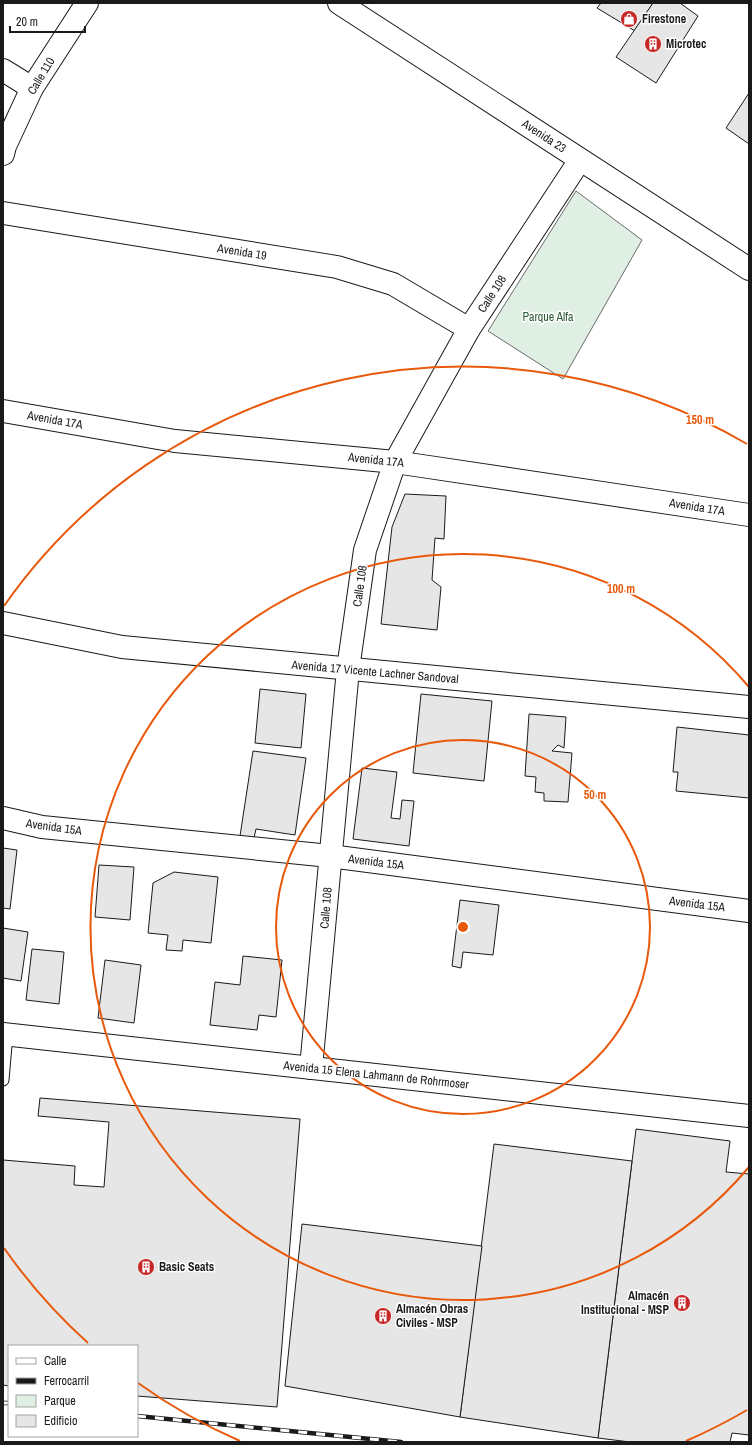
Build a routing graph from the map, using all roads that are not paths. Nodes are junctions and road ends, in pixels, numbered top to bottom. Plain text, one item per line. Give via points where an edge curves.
1 (87, 3) edge
2 (338, 3) edge
3 (3, 70) edge
4 (32, 88) junction
5 (3, 154) edge
6 (580, 160) junction
7 (3, 213) edge
8 (749, 269) edge
9 (469, 329) junction
10 (3, 411) edge
11 (395, 462) junction
12 (749, 515) edge
13 (3, 623) edge
14 (348, 669) junction
15 (749, 707) edge
16 (3, 818) edge
17 (330, 856) junction
18 (749, 911) edge
19 (5, 1034) edge
20 (311, 1068) junction
21 (3, 1080) edge
22 (749, 1116) edge

1 - 4 street, Calle 110
2 - 6 street, Avenida 23
3 - 4 street
4 - 5 street, Calle 110
6 - 8 street, Avenida 23
6 - 9 street, Calle 108
7 - 9 street, Avenida 19 via 337,267 393,284
9 - 11 street, Calle 108
10 - 11 street, Avenida 17A via 175,441
11 - 12 street, Avenida 17A
11 - 14 street, Calle 108 via 365,550
13 - 14 street, Avenida 17 Vicente Lachner Sandoval via 122,647
14 - 15 street, Avenida 17 Vicente Lachner Sandoval
14 - 17 street, Calle 108
16 - 17 street, Avenida 15A via 42,827
17 - 18 street, Avenida 15A
17 - 20 street, Calle 108
19 - 20 street, Avenida 15 Elena Lahmann de Rohrmoser
19 - 21 lane
20 - 22 street, Avenida 15 Elena Lahmann de Rohrmoser

